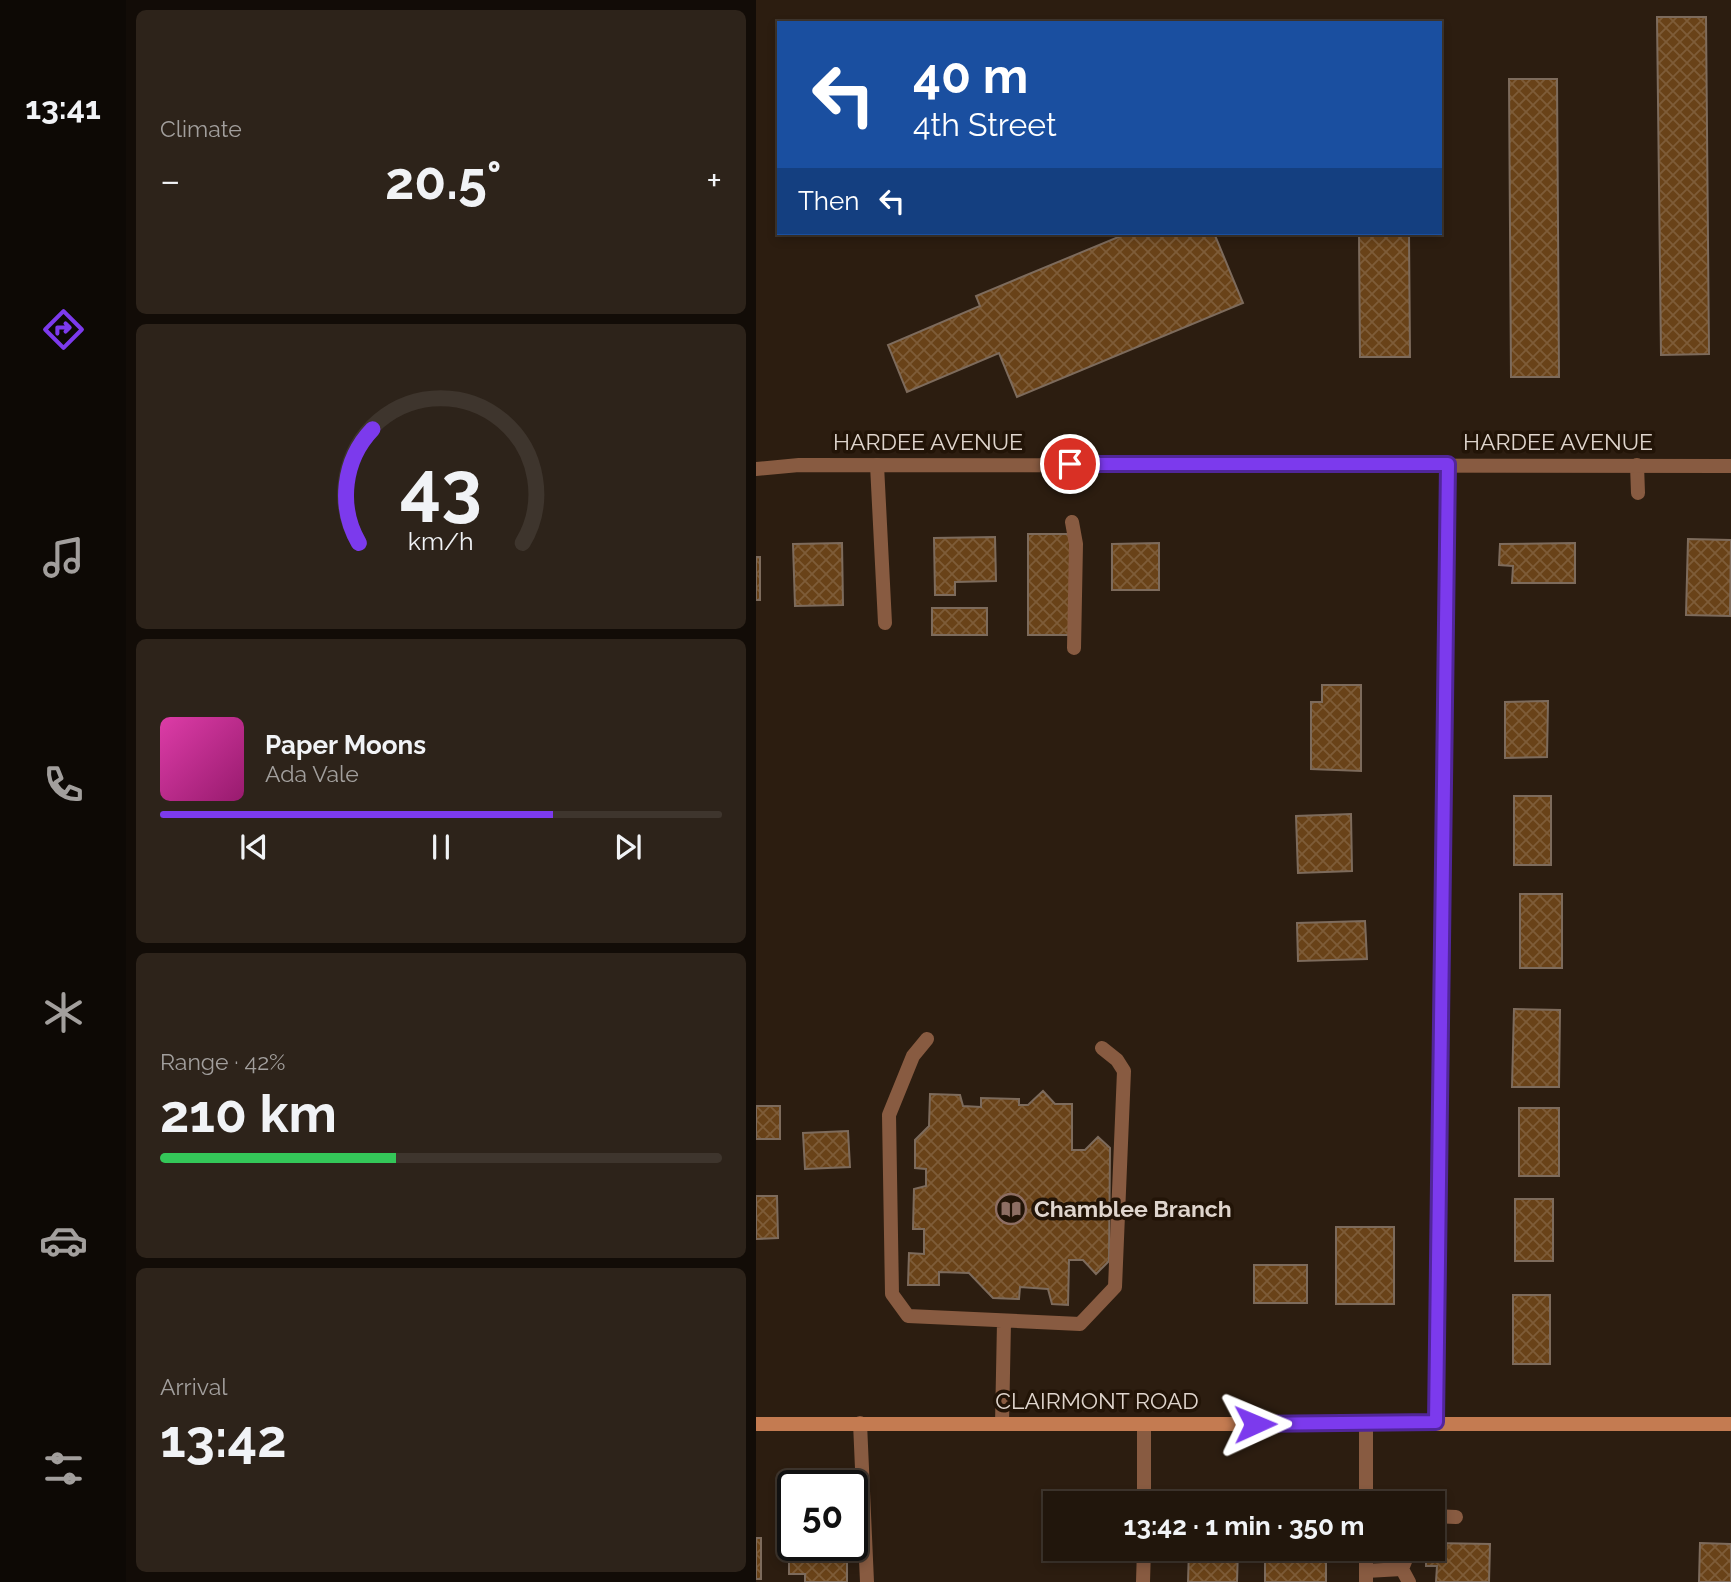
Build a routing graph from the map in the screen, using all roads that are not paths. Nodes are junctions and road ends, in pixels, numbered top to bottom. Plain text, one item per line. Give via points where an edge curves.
1 (1070, 464) junction
2 (1448, 464) junction
3 (877, 465) junction
4 (1637, 465) junction
5 (1731, 466) edge
6 (756, 470) edge
7 (1070, 486) dead end
8 (1639, 493) dead end
9 (1072, 522) dead end
10 (885, 623) dead end
11 (1074, 648) dead end
12 (927, 1039) dead end
13 (1102, 1048) dead end
14 (1004, 1322) junction
15 (1366, 1422) junction
16 (1436, 1422) junction
17 (860, 1423) junction
18 (756, 1424) edge
19 (1002, 1424) junction
20 (1731, 1424) edge
21 (1144, 1425) junction
22 (1144, 1491) edge
23 (1366, 1491) edge
24 (1445, 1517) edge
25 (1456, 1517) dead end
26 (1144, 1561) edge
27 (1366, 1576) edge
28 (1405, 1576) edge
29 (867, 1582) edge
30 (1143, 1582) edge

1 - 2 street, HARDEE AVENUE
1 - 3 street, HARDEE AVENUE
1 - 7 street
2 - 4 street, HARDEE AVENUE
2 - 16 street
3 - 6 street, HARDEE AVENUE
3 - 10 street
4 - 5 street, HARDEE AVENUE
4 - 8 street
9 - 11 street via 1076,544
12 - 14 street via 913,1056 888,1115 892,1294 908,1316
13 - 14 street via 1124,1071 1115,1287 1080,1324
14 - 19 street
15 - 16 main road, CLAIRMONT ROAD
15 - 21 main road, CLAIRMONT ROAD
15 - 23 street
16 - 20 main road, CLAIRMONT ROAD
17 - 18 main road, CLAIRMONT ROAD
17 - 19 main road, CLAIRMONT ROAD
17 - 29 street
19 - 21 main road, CLAIRMONT ROAD
21 - 22 street
24 - 25 street
26 - 30 street
27 - 28 street

